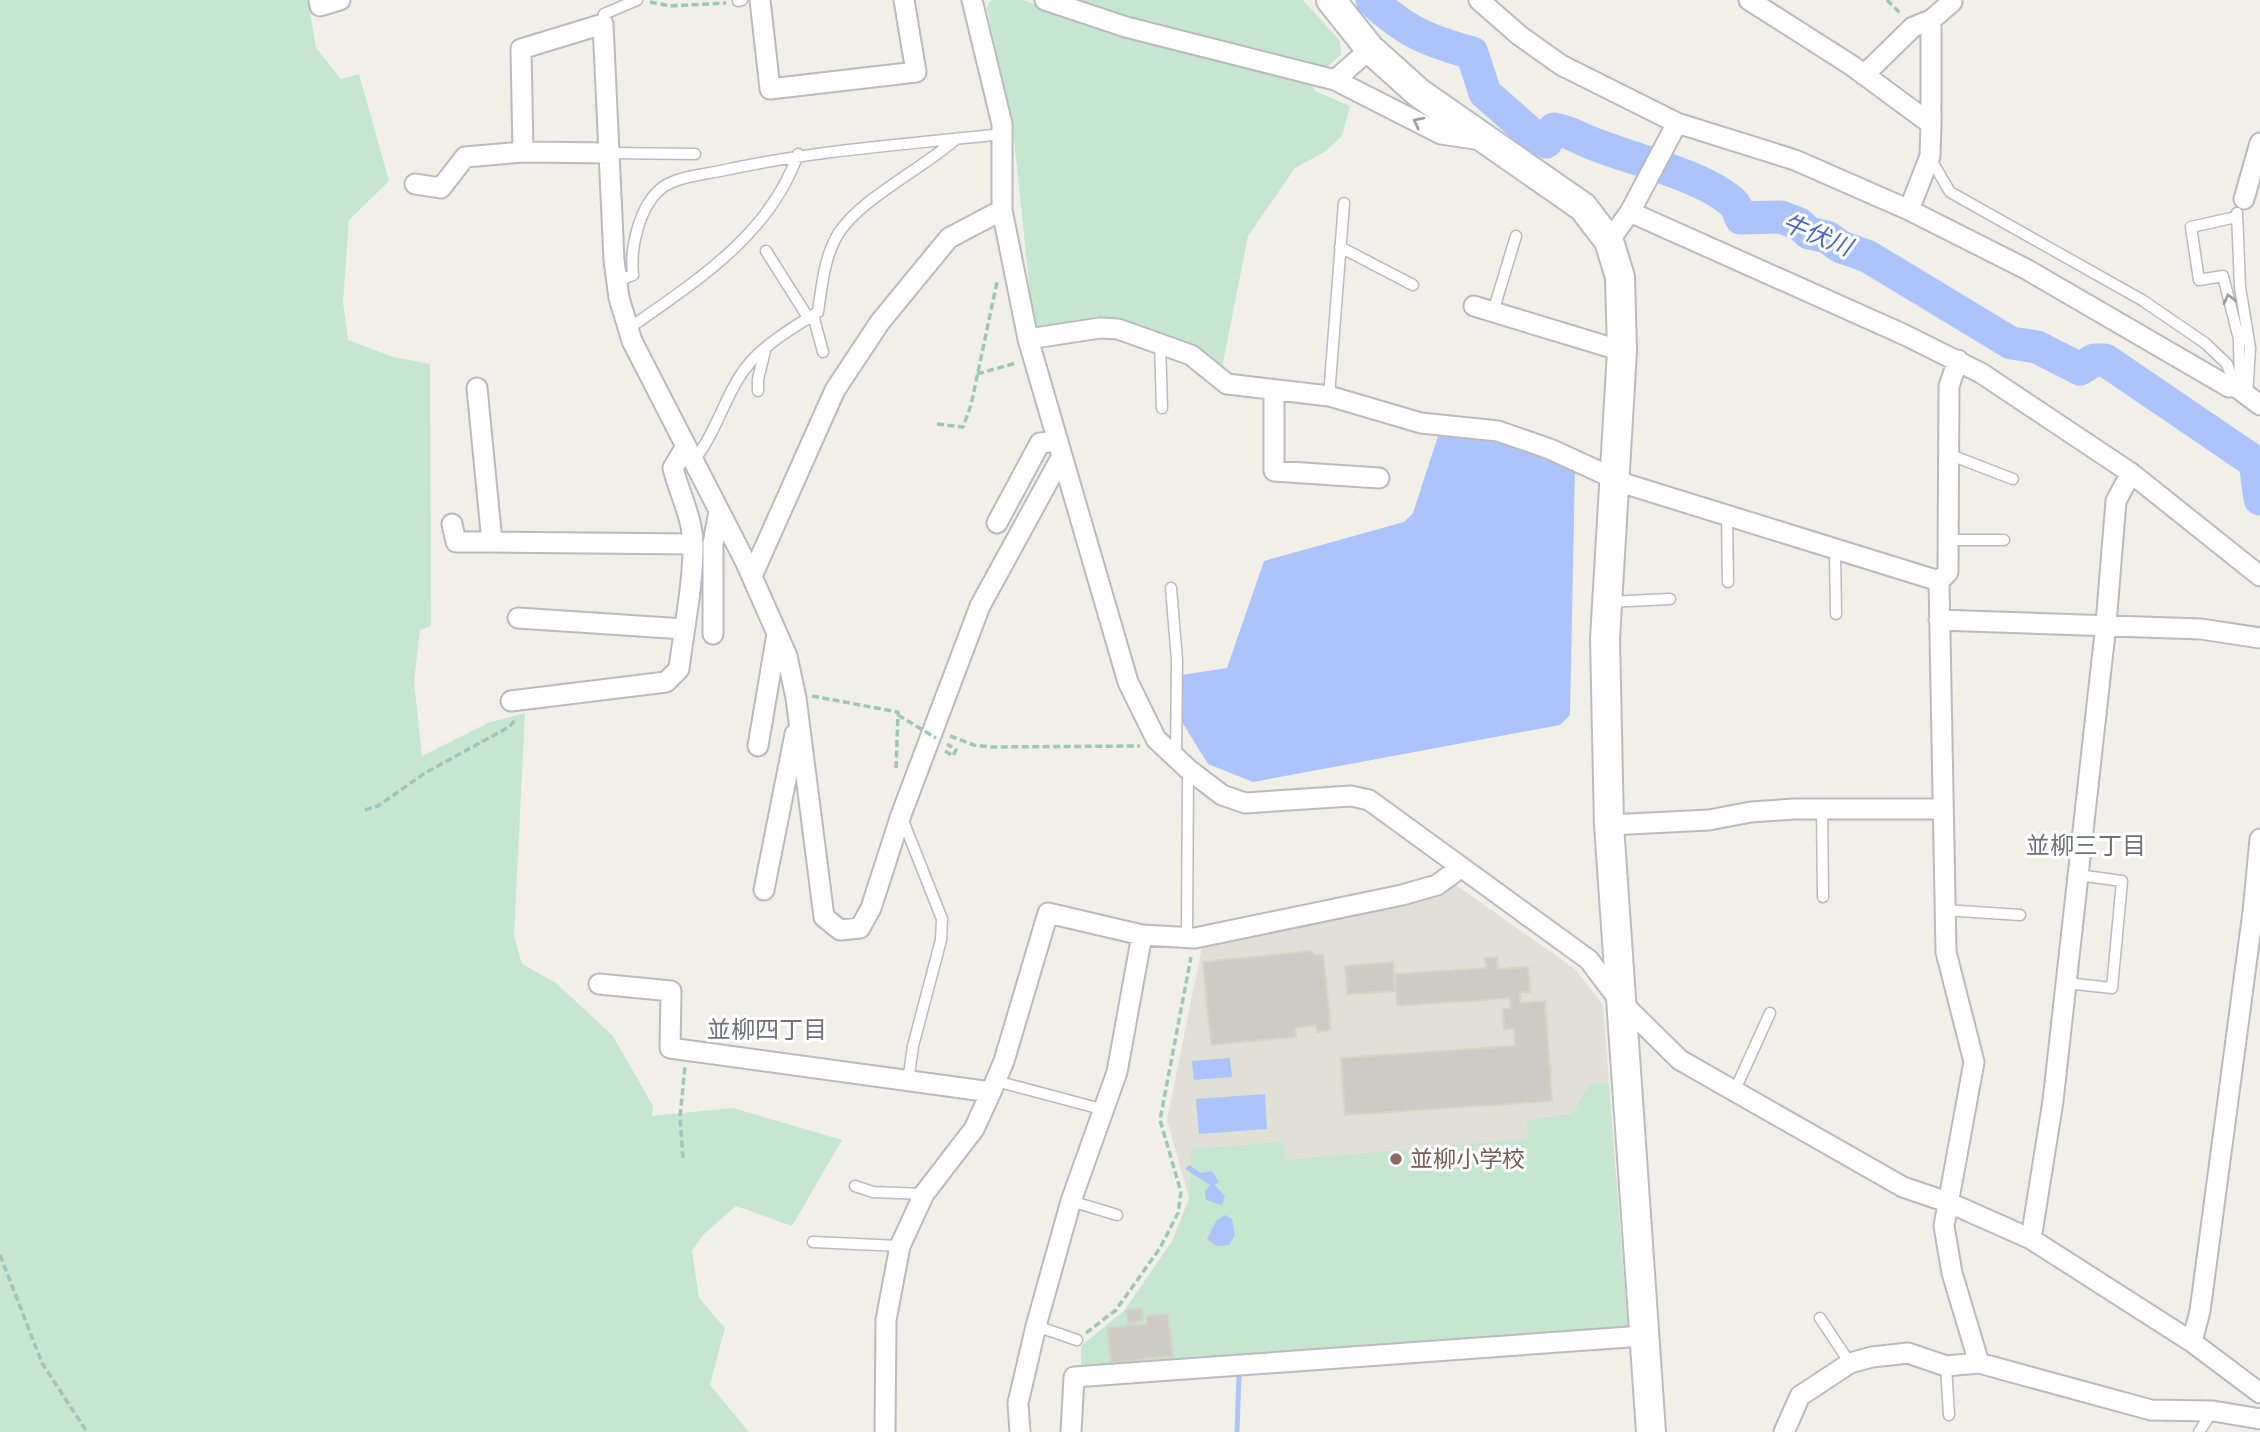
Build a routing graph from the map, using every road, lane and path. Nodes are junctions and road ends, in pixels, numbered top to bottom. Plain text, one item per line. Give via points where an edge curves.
1 (318, 0) edge
2 (340, 0) edge
3 (605, 0) edge
4 (637, 0) edge
5 (760, 0) edge
6 (904, 0) edge
7 (972, 0) edge
8 (1045, 0) edge
9 (1331, 0) edge
10 (1479, 0) edge
11 (1749, 0) edge
12 (740, 1) edge
13 (1952, 2) dead end
14 (603, 19) junction
15 (1931, 20) junction
16 (1370, 49) junction
17 (1864, 75) junction
18 (1335, 79) junction
19 (1931, 124) junction
20 (1675, 127) junction
21 (1002, 134) junction
22 (957, 138) junction
23 (1483, 140) junction
24 (2260, 143) edge
25 (523, 152) junction
26 (611, 153) junction
27 (695, 154) dead end
28 (798, 154) junction
29 (1930, 156) junction
30 (415, 184) dead end
31 (2260, 186) edge
32 (1345, 203) dead end
33 (1633, 208) junction
34 (2239, 209) junction
35 (1002, 210) junction
36 (1909, 210) junction
37 (1516, 236) dead end
38 (1609, 241) junction
39 (1340, 247) junction
40 (766, 251) dead end
41 (1000, 276) dead end
42 (617, 281) junction
43 (1413, 285) dead end
44 (1474, 306) dead end
45 (1493, 312) junction
46 (811, 317) junction
47 (628, 329) junction
48 (1028, 339) junction
49 (1160, 342) junction
50 (766, 347) junction
51 (1622, 351) junction
52 (823, 352) dead end
53 (1026, 360) dead end
54 (1958, 360) junction
55 (977, 374) junction
56 (477, 388) dead end
57 (758, 391) dead end
58 (1274, 391) junction
59 (2246, 395) edge
60 (1329, 396) junction
61 (1162, 408) dead end
62 (937, 424) dead end
63 (1060, 449) junction
64 (1947, 453) junction
65 (689, 455) junction
66 (2130, 473) junction
67 (1379, 478) dead end
68 (2013, 479) dead end
69 (1614, 480) junction
70 (719, 511) junction
71 (1727, 517) junction
72 (997, 523) dead end
73 (452, 524) dead end
74 (2004, 540) dead end
75 (1947, 541) junction
76 (492, 542) junction
77 (693, 544) junction
78 (1835, 550) junction
79 (752, 576) junction
80 (2260, 576) edge
81 (1939, 581) junction
82 (1728, 582) dead end
83 (1171, 588) dead end
84 (1670, 599) dead end
85 (1607, 602) junction
86 (1836, 614) dead end
87 (518, 618) dead end
88 (1939, 621) junction
89 (2106, 624) junction
90 (684, 629) junction
91 (777, 634) junction
92 (713, 635) dead end
93 (2260, 638) edge
94 (803, 694) dead end
95 (516, 701) joint
96 (898, 715) junction
97 (799, 726) junction
98 (942, 732) dead end
99 (936, 738) dead end
100 (758, 746) dead end
101 (1152, 746) dead end
102 (1182, 764) junction
103 (896, 779) dead end
104 (1822, 809) junction
105 (1941, 809) junction
106 (365, 810) dead end
107 (901, 815) junction
108 (1609, 825) junction
109 (2260, 839) edge
110 (1460, 868) junction
111 (2078, 875) junction
112 (764, 890) dead end
113 (1823, 897) dead end
114 (1944, 910) junction
115 (2257, 912) edge
116 (2020, 915) dead end
117 (1142, 935) junction
118 (1191, 937) junction
119 (599, 984) dead end
120 (2066, 984) junction
121 (1619, 1000) junction
122 (1770, 1013) dead end
123 (686, 1051) junction
124 (908, 1082) junction
125 (993, 1087) junction
126 (1735, 1090) junction
127 (1105, 1110) junction
128 (683, 1158) dead end
129 (855, 1186) dead end
130 (924, 1194) junction
131 (1071, 1201) junction
132 (1950, 1203) junction
133 (1117, 1215) dead end
134 (2031, 1239) junction
135 (813, 1242) dead end
136 (900, 1246) junction
137 (0, 1255) edge
138 (1820, 1318) dead end
139 (1036, 1326) junction
140 (1643, 1336) junction
141 (1077, 1340) joint
142 (2192, 1342) junction
143 (1850, 1363) junction
144 (1979, 1363) junction
145 (1947, 1366) junction
146 (2260, 1393) edge
147 (2213, 1411) junction
148 (1949, 1415) dead end
149 (2260, 1419) edge
150 (87, 1432) edge
151 (885, 1432) edge
152 (1020, 1432) edge
153 (1071, 1432) edge
154 (1651, 1432) edge
155 (1784, 1432) edge
156 (2199, 1432) edge

1 - 2 street via 320,6
3 - 14 lane
4 - 12 path via 670,6
4 - 14 lane
5 - 6 street via 770,89 916,72
7 - 21 street
8 - 18 street via 1126,27
9 - 16 street
10 - 20 street via 1560,65
11 - 17 street
13 - 15 street
14 - 25 street via 521,49
14 - 26 street
15 - 17 street via 1913,27
15 - 19 street
16 - 18 street
16 - 23 street via 1419,93
17 - 19 street
23 -> 18 street via 1441,134
19 - 29 street
20 - 33 street
20 - 36 street via 1796,160
21 - 22 lane
21 - 35 street
22 - 28 lane
22 - 46 lane via 838,234 823,270 818,312
23 - 38 street via 1583,207
24 - 34 street
25 - 26 street
25 - 30 street via 465,157 441,188
26 - 27 lane
26 - 42 street
28 - 42 lane via 664,186 650,202 631,251 633,275
28 - 47 lane via 788,183 751,233
29 - 36 street
29 - 59 lane via 1950,192 2142,300 2205,343 2227,364
31 - 34 street
32 - 39 lane
33 - 38 street
33 - 54 street
34 - 59 lane via 2240,287 2250,348
59 -> 34 lane via 2239,339 2223,276 2199,280 2191,227
35 - 48 street
35 - 79 street via 949,238 880,322 835,390
36 - 59 street via 2026,269
37 - 45 lane
38 - 51 street via 1620,277
39 - 43 lane
39 - 60 lane
40 - 46 lane
41 - 55 path
42 - 47 street
44 - 45 street
45 - 51 street
46 - 50 lane
46 - 52 lane
47 - 65 street
48 - 49 street via 1118,328
48 - 63 street
49 - 58 street via 1191,355 1227,384
49 - 61 lane
50 - 57 lane
50 - 65 lane via 746,367 705,446
51 - 69 street
53 - 55 path
54 - 64 street via 1950,386
54 - 66 street
55 - 62 path via 963,427
56 - 76 street
58 - 60 street
58 - 67 street via 1274,471
60 - 69 street via 1421,423 1499,431
63 - 72 street via 1040,443
63 - 102 street via 1128,682 1156,739
63 - 107 street via 980,606
64 - 68 lane
64 - 75 street
65 - 70 street
65 - 77 street via 673,468 688,511
66 - 80 street
66 - 89 street via 2116,501
69 - 71 street
69 - 85 street
70 - 79 street
70 - 92 street via 713,544
71 - 78 street
71 - 82 lane
73 - 76 street via 456,542
74 - 75 lane
75 - 81 street via 1948,572
76 - 77 street
77 - 90 street
78 - 81 street
78 - 86 lane
79 - 91 street
81 - 88 street
83 - 102 lane
84 - 85 lane
85 - 108 street
87 - 90 street
88 - 89 street
88 - 105 street
89 - 93 street via 2201,629
89 - 111 street
90 - 95 street via 679,669 666,682
91 - 97 street via 786,656
91 - 100 street
94 - 96 path
95 - 106 path via 516,719 509,727
96 - 99 path, bridge
96 - 103 path
97 - 107 street via 824,917 840,930 860,928 871,908
97 - 112 street
98 - 101 path via 990,747
102 - 110 street via 1222,795 1245,803 1351,796 1369,800
102 - 118 lane
104 - 105 street
104 - 108 street
104 - 113 lane
105 - 114 street
107 - 124 lane via 942,919
108 - 121 street
109 - 115 street
110 - 118 street via 1437,885 1402,895
110 - 121 street via 1589,960
111 - 120 street
111 - 120 lane via 2122,881 2112,988
114 - 116 lane
114 - 132 street via 1945,952 1975,1062
115 - 142 street
117 - 118 street
117 - 125 street via 1048,913
117 - 127 street via 1117,1072
118 - 141 path via 1160,1120 1181,1192 1178,1213 1160,1248 1116,1310
119 - 123 street via 671,991 670,1048
120 - 134 street
121 - 126 street via 1680,1060
121 - 140 street
122 - 126 lane
123 - 124 street
123 - 128 path via 680,1117
124 - 125 street
125 - 127 lane
125 - 130 street via 974,1129
126 - 132 street via 1903,1188
127 - 131 street
129 - 130 lane via 873,1192
130 - 136 street
131 - 133 lane
131 - 139 street
132 - 134 street
132 - 144 street via 1944,1226 1952,1273
134 - 142 street
135 - 136 lane
136 - 151 street via 886,1320
137 - 150 path via 42,1363
138 - 143 lane
139 - 141 lane
139 - 152 street via 1018,1403
140 - 153 street via 1074,1377
140 - 154 street
142 - 146 street
143 - 145 street via 1909,1353
143 - 155 street via 1800,1396
144 - 145 street
144 - 147 street via 2151,1410
145 - 148 lane
147 - 149 street
147 - 156 lane

